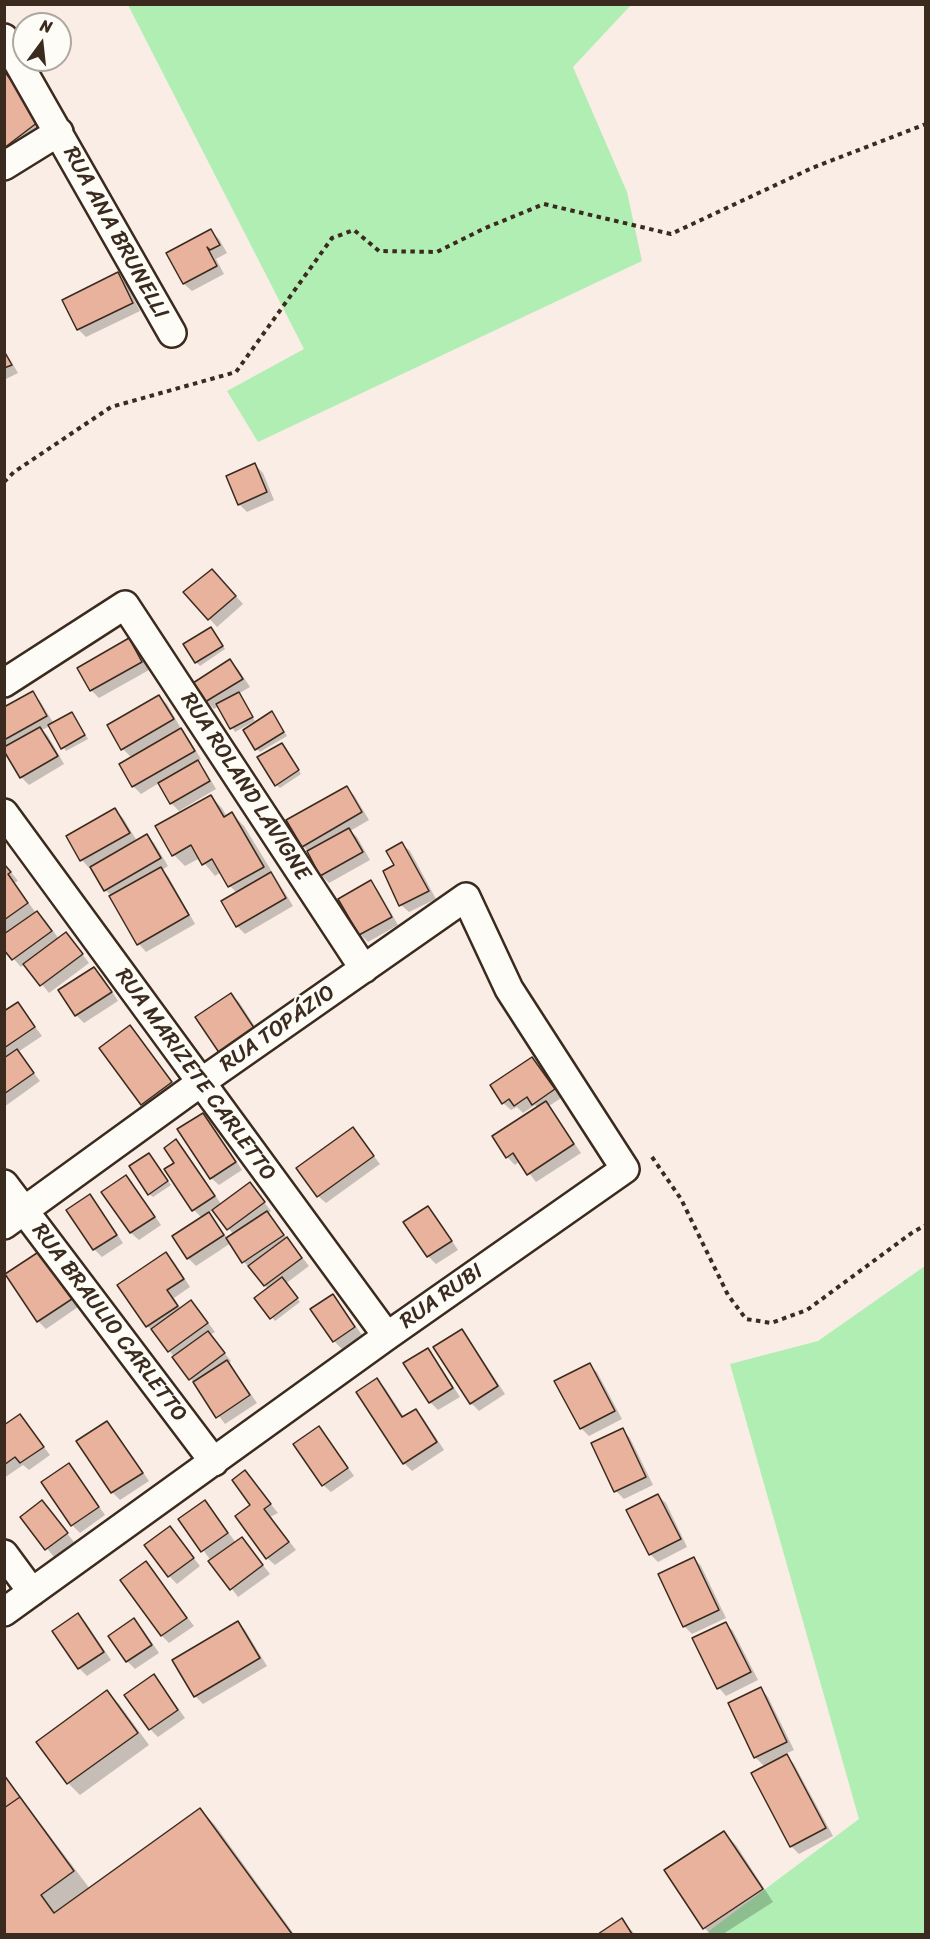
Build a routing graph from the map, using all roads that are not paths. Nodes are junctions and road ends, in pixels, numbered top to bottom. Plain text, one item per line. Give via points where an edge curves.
1 (4, 38) edge
2 (58, 132) junction
3 (4, 166) edge
4 (172, 333) dead end
5 (4, 683) edge
6 (4, 813) edge
7 (364, 969) junction
8 (201, 1083) junction
9 (625, 1169) joint
10 (4, 1184) edge
11 (14, 1218) edge
12 (387, 1336) junction
13 (214, 1462) junction
14 (4, 1554) edge
15 (32, 1593) junction
16 (4, 1612) edge

1 - 2 street, RUA ANA BRUNELLI
2 - 3 street
2 - 4 street, RUA ANA BRUNELLI
5 - 7 street, RUA ROLAND LAVIGNE via 125,605
6 - 8 street, RUA MARIZETE CARLETTO
7 - 8 street, RUA TOPÁZIO
7 - 9 street, RUA TOPÁZIO via 466,897 509,989
8 - 11 street, RUA TOPÁZIO
8 - 12 street, RUA MARIZETE CARLETTO
9 - 12 street, RUA RUBI
10 - 11 street, RUA BRAULIO CARLETTO
11 - 13 street, RUA BRAULIO CARLETTO
12 - 13 street, RUA RUBI
13 - 15 street, RUA RUBI
14 - 15 street
15 - 16 street, RUA RUBI

